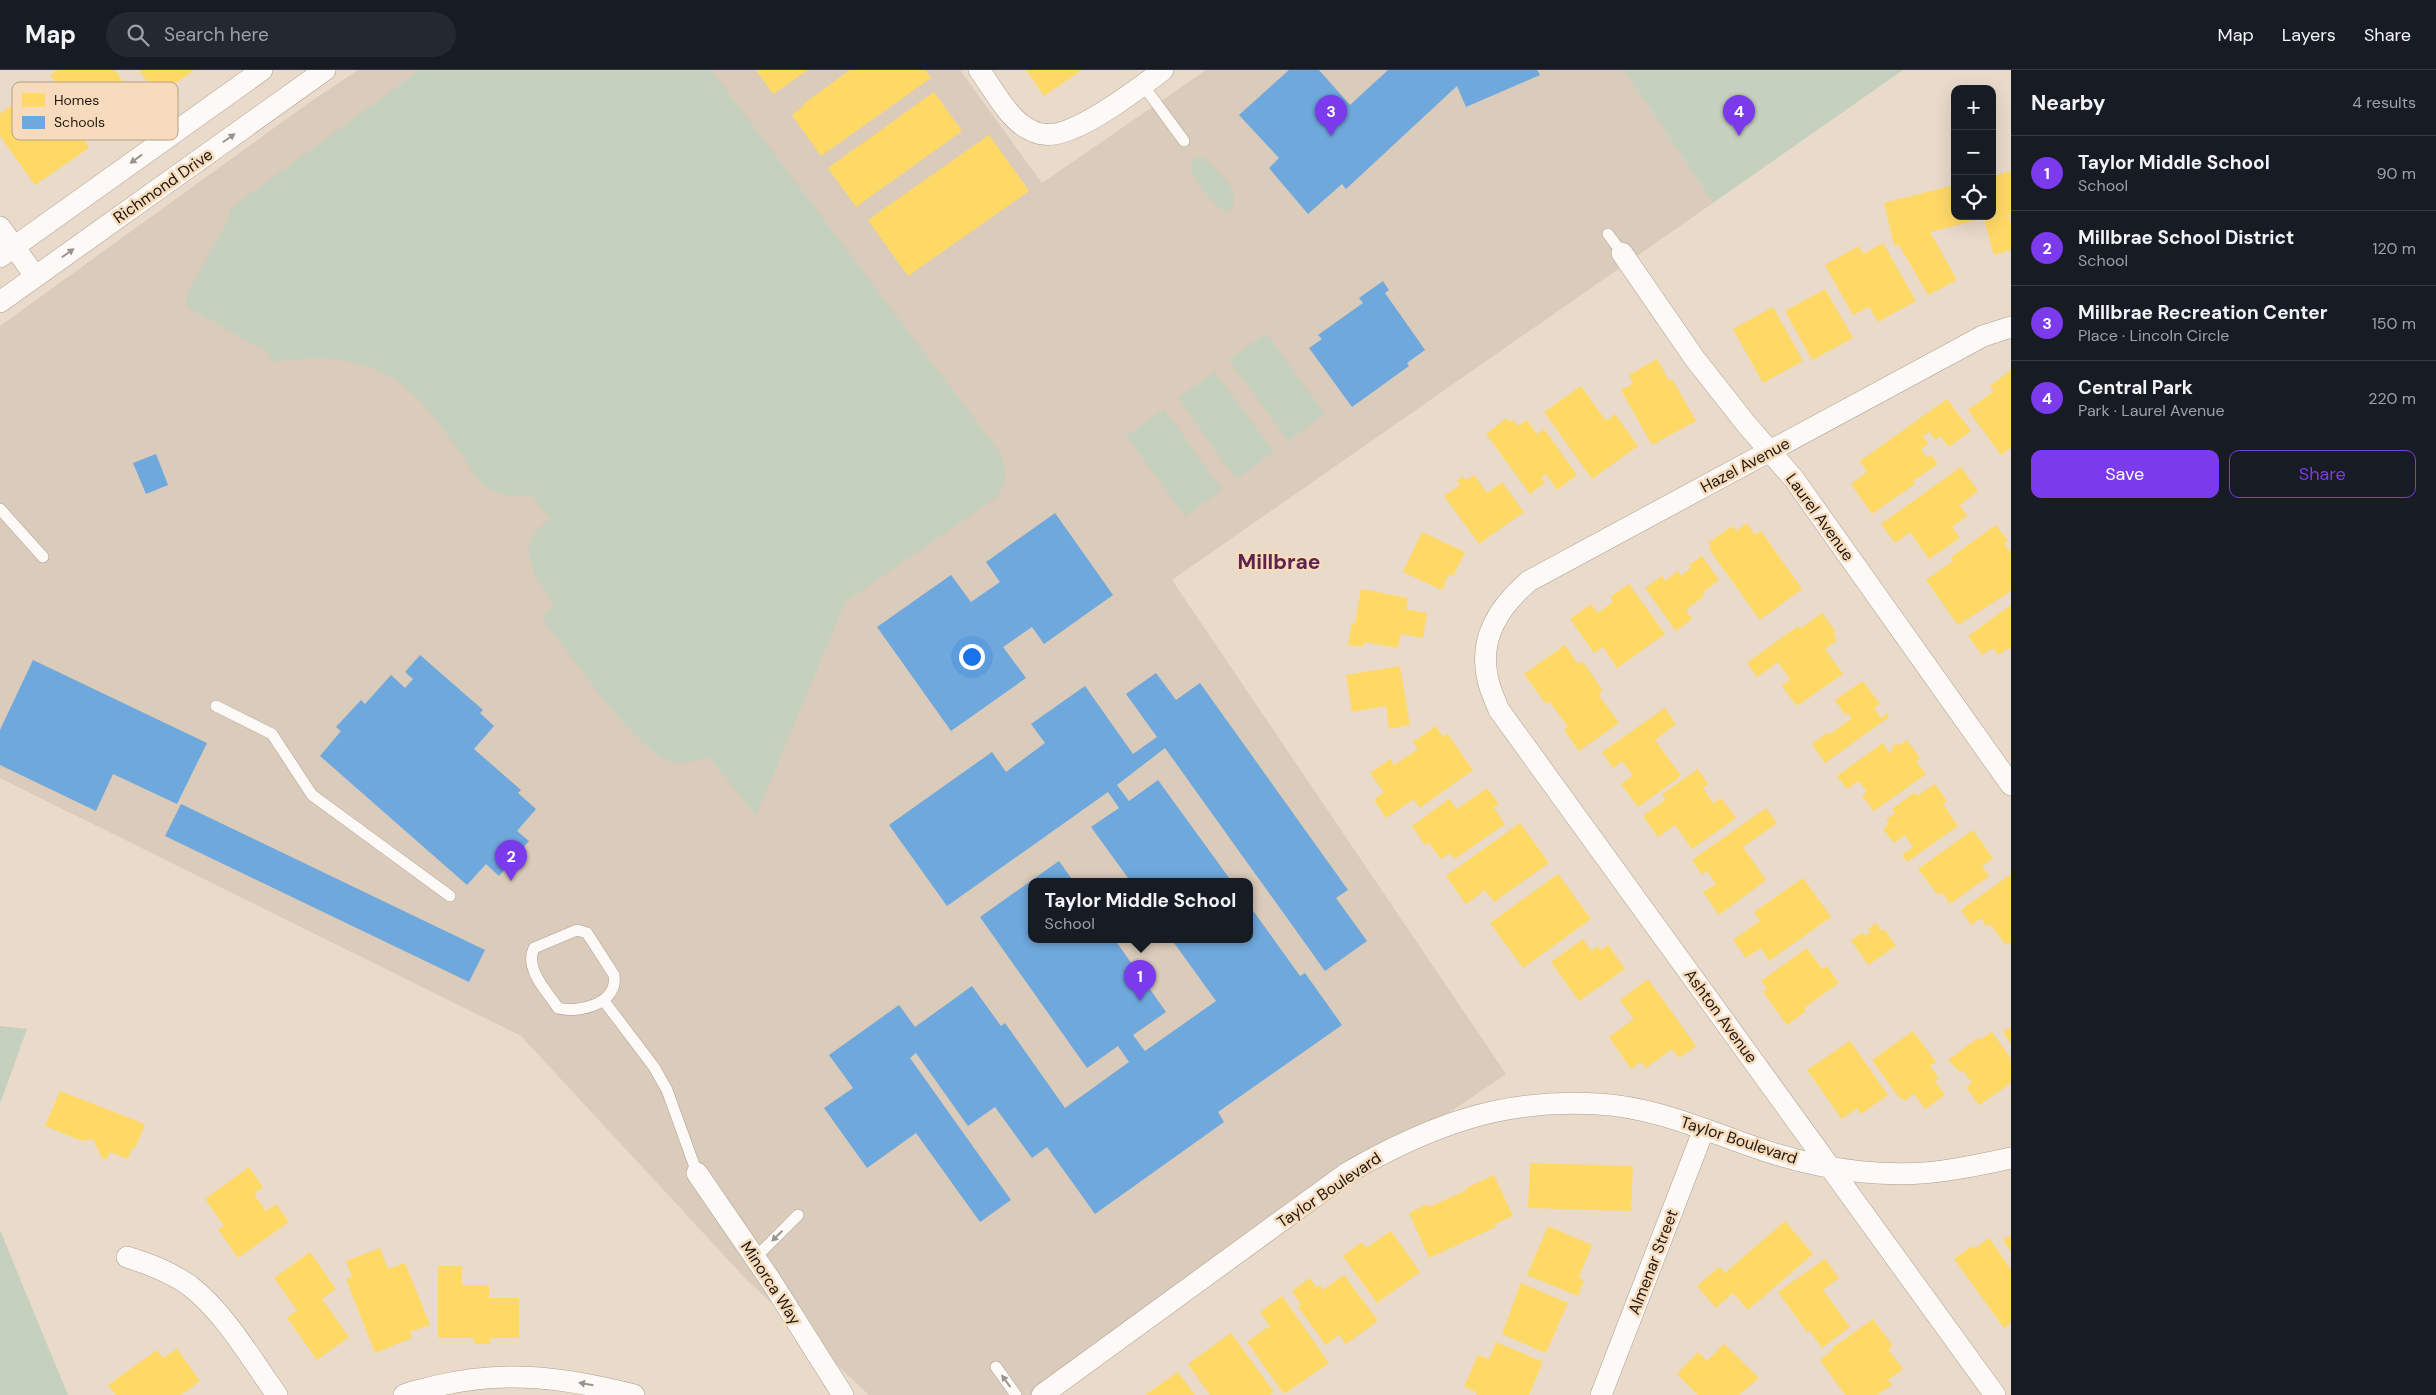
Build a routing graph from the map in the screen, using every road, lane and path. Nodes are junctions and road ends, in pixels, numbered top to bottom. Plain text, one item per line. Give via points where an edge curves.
1 (262, 70) edge
2 (325, 70) edge
3 (980, 70) edge
4 (1163, 70) edge
5 (1143, 85) junction
6 (178, 130) edge
7 (164, 140) edge
8 (1184, 141) dead end
9 (0, 227) edge
10 (1608, 234) dead end
11 (7, 252) edge
12 (1622, 253) joint
13 (35, 276) junction
14 (0, 302) edge
15 (2011, 327) edge
16 (1769, 452) junction
17 (0, 509) edge
18 (43, 557) dead end
19 (1493, 622) joint
20 (216, 706) dead end
21 (2011, 785) edge
22 (450, 896) dead end
23 (604, 1000) junction
24 (1704, 1129) junction
25 (2011, 1158) edge
26 (1831, 1168) junction
27 (698, 1173) joint
28 (798, 1215) dead end
29 (127, 1257) dead end
30 (755, 1258) junction
31 (996, 1367) dead end
32 (277, 1395) edge
33 (404, 1395) edge
34 (634, 1395) edge
35 (843, 1395) edge
36 (1016, 1395) edge
37 (1042, 1395) edge
38 (1602, 1395) edge
39 (1996, 1395) edge

1 -> 6 street
13 -> 2 street, Richmond Drive
3 - 5 street via 1011,114 1025,127 1043,134 1062,133 1079,127
4 - 5 street
5 - 8 lane
7 -> 11 street
9 - 11 street
10 - 12 lane
11 - 13 street
12 - 16 street, Laurel Avenue via 1696,359
13 - 14 street, Richmond Drive
15 - 16 street, Hazel Avenue via 1983,336
16 - 19 street, Hazel Avenue via 1529,581 1509,598
16 - 21 street, Laurel Avenue via 1794,480
17 - 18 lane
19 - 26 street, Ashton Avenue via 1487,652 1488,680 1499,710
20 - 22 lane via 272,734 312,795
23 - 23 lane via 614,987 614,975 588,933 577,930 534,948 532,969 558,1008 577,1011
23 - 27 lane via 654,1067 667,1090
24 - 26 street, Taylor Boulevard via 1770,1153
24 - 37 street, Taylor Boulevard via 1654,1112 1600,1104 1550,1103 1499,1109 1448,1124 1395,1146 1348,1173
24 - 38 street, Almenar Street
25 - 26 street, Taylor Boulevard via 1954,1170 1893,1174
26 - 39 street, Ashton Avenue
27 - 30 street, Minorca Way
28 -> 30 lane
29 - 32 street via 159,1268 190,1286 214,1308
30 - 35 street, Minorca Way
36 -> 31 lane
34 -> 33 street via 554,1379 508,1376 460,1380

